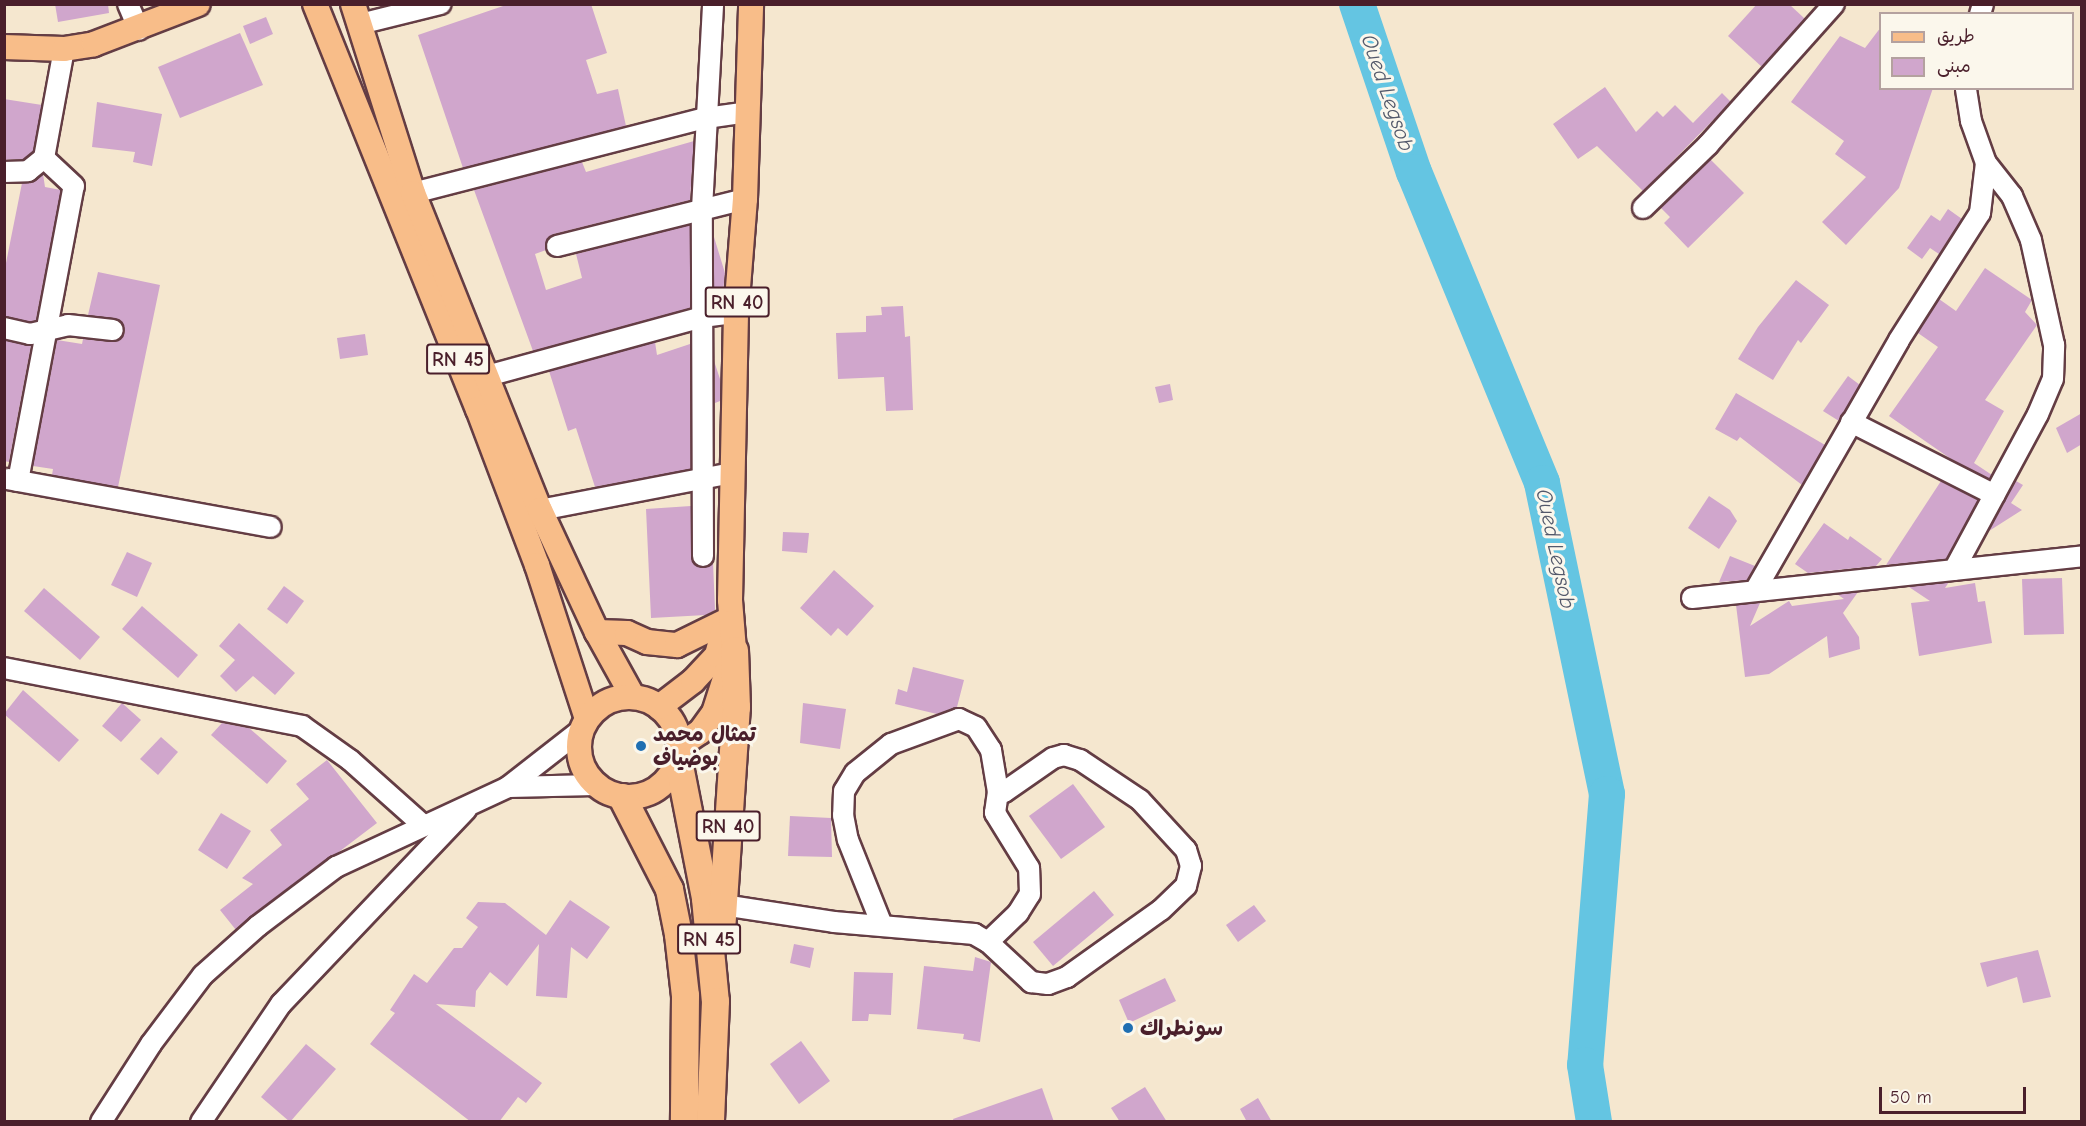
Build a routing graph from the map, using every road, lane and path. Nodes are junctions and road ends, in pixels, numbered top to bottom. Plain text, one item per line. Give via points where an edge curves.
1 (128, 4) edge
2 (198, 4) edge
3 (315, 4) edge
4 (441, 4) edge
5 (713, 4) edge
6 (751, 4) edge
7 (1834, 4) edge
8 (357, 14) edge
9 (139, 30) junction
10 (4, 47) edge
11 (64, 49) junction
12 (1966, 90) edge
13 (748, 112) junction
14 (706, 118) junction
15 (44, 158) junction
16 (1986, 163) junction
17 (4, 172) edge
18 (413, 193) junction
19 (745, 199) junction
20 (1643, 208) dead end
21 (702, 209) junction
22 (557, 246) dead end
23 (736, 313) junction
24 (702, 317) junction
25 (4, 328) edge
26 (112, 330) dead end
27 (45, 331) junction
28 (488, 376) junction
29 (1851, 422) junction
30 (732, 473) junction
31 (703, 477) junction
32 (11, 480) edge
33 (1995, 495) junction
34 (540, 510) junction
35 (271, 527) dead end
36 (703, 556) dead end
37 (2082, 556) edge
38 (1954, 570) junction
39 (1756, 589) junction
40 (1692, 598) dead end
41 (728, 610) junction
42 (597, 632) junction
43 (734, 650) junction
44 (4, 668) edge
45 (633, 697) junction
46 (659, 707) junction
47 (584, 725) junction
48 (678, 753) junction
49 (596, 785) junction
50 (508, 787) junction
51 (998, 792) junction
52 (622, 797) junction
53 (472, 803) junction
54 (423, 825) junction
55 (723, 905) junction
56 (882, 926) junction
57 (988, 942) junction
58 (715, 1001) junction
59 (101, 1122) edge
60 (201, 1122) edge
61 (684, 1122) edge
62 (710, 1122) edge

1 - 9 street
2 - 9 main road
3 - 47 main road, RN 45 via 537,565
4 - 8 street
5 - 14 street
6 - 13 main road, RN 40
7 - 20 street via 1708,146
8 - 18 main road, RN 45
9 - 11 main road
10 - 11 main road
11 - 15 street
12 - 16 street via 1971,121
13 - 14 street
13 - 19 main road, RN 40
14 - 18 street
14 - 21 street
15 - 17 street via 27,171
15 - 27 street via 74,186
16 - 29 street via 1980,213
16 - 33 street via 2012,196 2031,240 2054,345 2052,379
18 - 28 main road, RN 45
19 - 21 street
19 - 23 main road, RN 40
21 - 22 street
21 - 24 street
23 - 24 street
23 - 30 main road, RN 40
24 - 28 street
24 - 31 street
25 - 27 street via 30,334
26 - 27 street via 68,325
27 - 32 street
28 - 34 main road, RN 45
29 - 33 street
29 - 39 street
30 - 31 street
30 - 41 main road, RN 40
31 - 34 street
31 - 36 street
32 - 35 street
33 - 38 street
34 - 42 main road, RN 45
37 - 38 street
38 - 39 street
39 - 40 street
41 - 42 main road via 677,645 647,642 627,633
41 - 43 main road, RN 40
41 - 46 main road, RN 40 via 717,655 693,681
42 - 45 main road, RN 45
43 - 48 main road via 714,713
43 - 55 highway, RN 40 via 736,707
44 - 54 street via 280,718 302,726 350,760
45 - 46 main road
45 - 47 main road via 607,702
46 - 48 main road via 677,731
47 - 49 main road via 580,760
47 - 50 street
48 - 52 main road via 672,773 650,793
48 - 58 highway, RN 45 via 705,898
49 - 50 street
49 - 52 main road
50 - 53 street
51 - 56 street via 991,750 976,727 958,719 891,744 855,773 844,791 843,815 858,869
51 - 57 street via 995,813 1029,868 1030,894 1018,913
51 - 57 street via 1004,792 1053,758 1064,755 1080,760 1140,800 1181,844 1191,866 1181,893 1121,942 1067,977 1048,984 1031,982
52 - 61 highway, RN 45 via 669,889 678,934 685,995
53 - 54 street
53 - 60 street via 281,1005
54 - 59 street via 336,867 258,926 203,975 151,1044
55 - 56 street
55 - 58 highway, RN 40
56 - 57 street via 974,934
58 - 62 highway, RN 45

